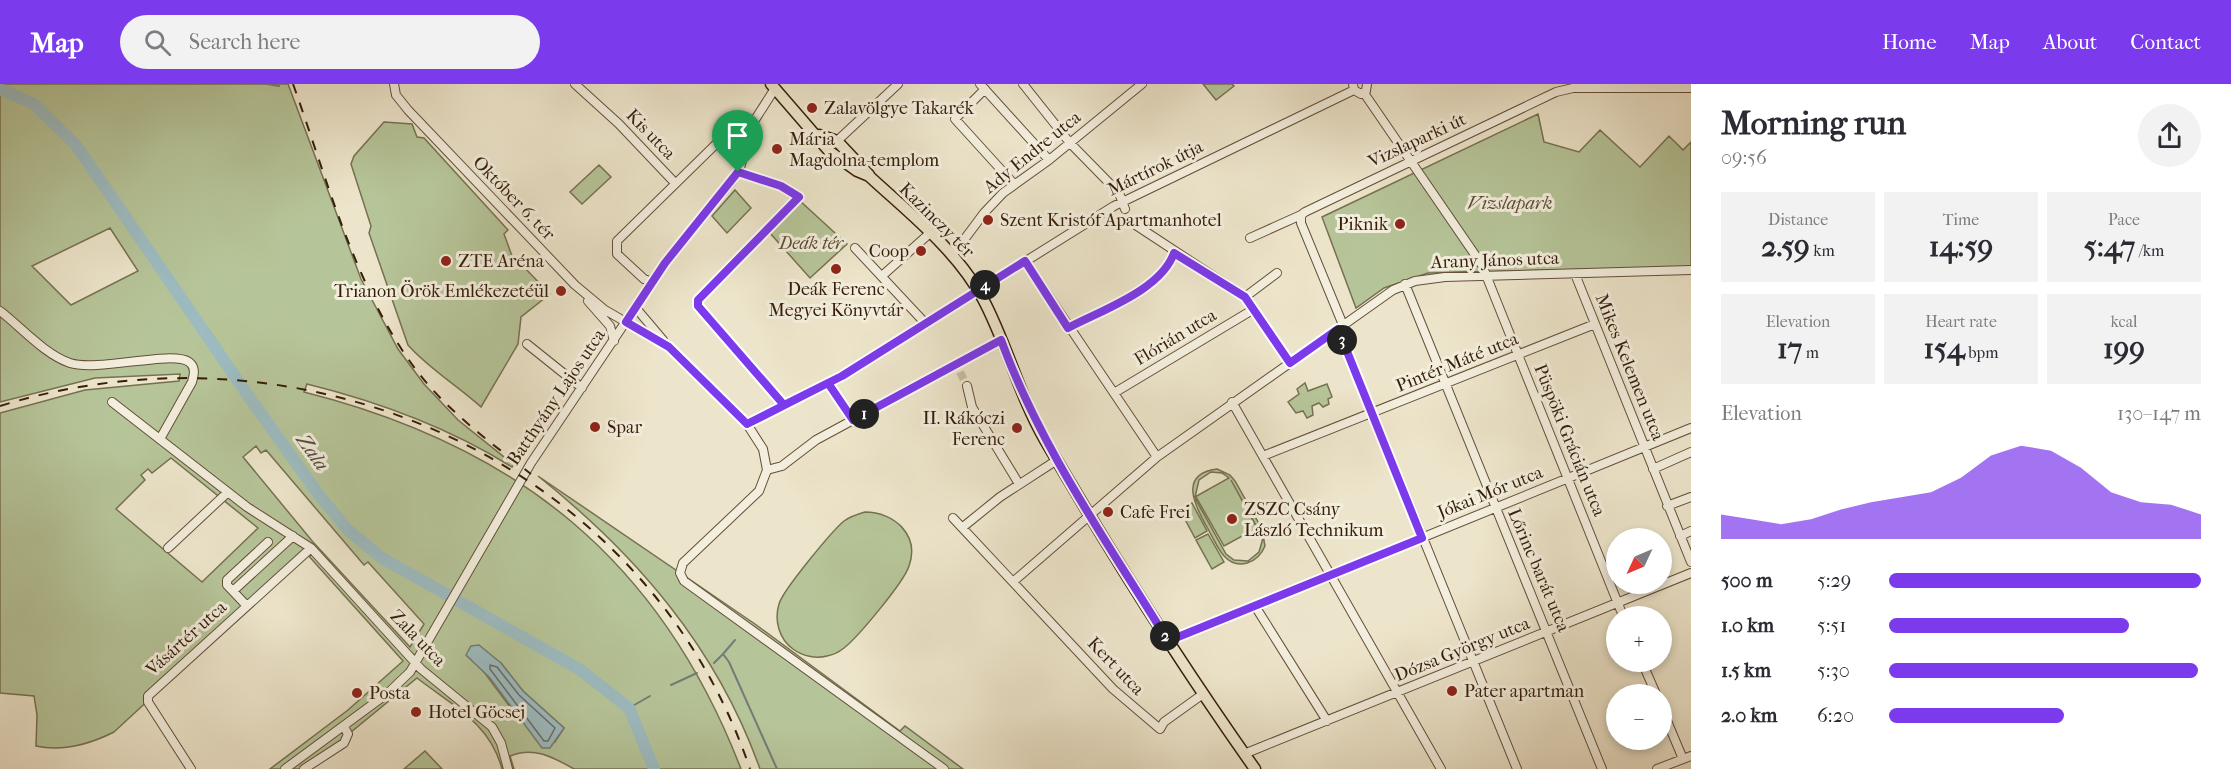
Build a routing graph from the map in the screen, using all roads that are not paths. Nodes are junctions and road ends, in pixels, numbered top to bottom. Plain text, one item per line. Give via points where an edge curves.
1 (394, 84) edge
2 (575, 84) edge
3 (763, 84) edge
4 (898, 84) edge
5 (1142, 84) edge
6 (1549, 84) edge
7 (1025, 85) edge
8 (774, 86) edge
9 (1690, 86) edge
10 (983, 87) edge
11 (1354, 87) edge
12 (1367, 87) edge
13 (1556, 92) junction
14 (819, 135) junction
15 (837, 141) junction
16 (1071, 143) junction
17 (745, 147) junction
18 (1049, 160) junction
19 (1411, 161) junction
20 (738, 172) junction
21 (869, 176) junction
22 (675, 183) junction
23 (1014, 184) junction
24 (1124, 205) junction
25 (1301, 215) junction
26 (1131, 222) dead end
27 (930, 233) junction
28 (1250, 238) dead end
29 (855, 248) dead end
30 (1174, 254) junction
31 (952, 256) junction
32 (1025, 261) junction
33 (1691, 270) edge
34 (1277, 273) dead end
35 (1575, 274) junction
36 (883, 275) junction
37 (1486, 276) junction
38 (652, 282) junction
39 (1405, 284) junction
40 (574, 285) junction
41 (978, 290) junction
42 (1245, 297) junction
43 (635, 307) junction
44 (1254, 309) junction
45 (0, 311) edge
46 (626, 322) junction
47 (926, 324) junction
48 (1595, 324) junction
49 (1340, 327) junction
50 (1068, 328) junction
51 (614, 340) junction
52 (1001, 340) junction
53 (527, 344) dead end
54 (669, 347) junction
55 (1518, 356) junction
56 (1290, 363) junction
57 (828, 383) junction
58 (1447, 384) junction
59 (967, 386) tunnel mouth
60 (582, 388) junction
61 (1114, 393) junction
62 (112, 402) dead end
63 (1232, 402) junction
64 (784, 405) junction
65 (1373, 414) junction
66 (853, 420) junction
67 (747, 424) junction
68 (1691, 428) edge
69 (160, 439) junction
70 (1644, 447) junction
71 (1691, 452) edge
72 (1263, 456) junction
73 (1157, 457) junction
74 (1057, 460) junction
75 (1653, 469) junction
76 (767, 470) junction
77 (1567, 478) junction
78 (1019, 483) junction
79 (228, 492) junction
80 (1691, 497) edge
81 (1668, 506) junction
82 (1495, 508) junction
83 (1090, 515) junction
84 (953, 518) dead end
85 (963, 527) junction
86 (1691, 531) edge
87 (293, 536) junction
88 (1680, 536) junction
89 (1422, 538) junction
90 (168, 548) dead end
91 (311, 548) junction
92 (275, 552) junction
93 (1691, 562) edge
94 (1691, 573) edge
95 (1331, 575) junction
96 (1014, 581) junction
97 (233, 591) junction
98 (1618, 604) junction
99 (247, 606) junction
100 (1255, 606) junction
101 (1547, 632) junction
102 (1168, 641) junction
103 (1473, 662) junction
104 (416, 663) junction
105 (1398, 692) junction
106 (1203, 694) junction
107 (1327, 721) junction
108 (344, 727) junction
109 (1672, 729) edge
110 (1244, 754) junction
111 (1687, 758) edge
112 (191, 769) edge
113 (285, 769) edge
114 (304, 769) edge
115 (508, 769) edge
116 (944, 769) edge
117 (1255, 769) edge
118 (1441, 769) edge
119 (1516, 769) edge
120 (1602, 769) edge
121 (1657, 769) edge

1 - 40 street, Október 6. tér via 396,95 408,110
2 - 22 street, Kis utca
3 - 8 main road, Kazinczy tér
4 - 15 street
5 - 16 street, Ady Endre utca
6 - 13 street
7 - 16 street
8 - 14 main road, Kazinczy tér
8 - 17 street, Batthyány Lajos utca via 755,118
9 - 13 street, Vizslaparki út via 1572,88
10 - 18 street
10 - 23 street via 955,119
11 - 12 street via 1359,94
11 - 24 street, Mártírok útja
12 - 19 street, Püspöki Grácián utca
13 - 19 street, Vizslaparki út
14 - 15 main road, Kazinczy tér
14 - 21 main road, Kazinczy tér via 839,159
15 - 21 main road, Kazinczy tér
16 - 18 street, Ady Endre utca
16 - 24 street via 1119,193
17 - 20 street, Batthyány Lajos utca
17 - 22 street via 716,144
18 - 23 street, Ady Endre utca
19 - 25 street, Vizslaparki út
19 - 37 street, Püspöki Grácián utca
20 - 38 street, Batthyány Lajos utca
20 - 64 street via 781,186 799,197 697,303
21 - 27 main road, Kazinczy tér
22 - 38 street via 620,238 615,248 644,279
23 - 31 street, Ady Endre utca via 984,213
24 - 32 street, Mártírok útja
25 - 28 street, Vizslaparki út
25 - 49 street
26 - 30 street
27 - 31 main road, Kazinczy tér
27 - 36 street
29 - 36 street
30 - 42 street
30 - 50 street via 1150,285
31 - 41 main road, Kazinczy tér
32 - 41 street, Mártírok útja
32 - 50 street
33 - 35 street, Arany János utca
34 - 42 street
35 - 37 street, Arany János utca
35 - 48 street, Mikes Kelemen utca
36 - 47 street
37 - 39 street, Arany János utca via 1445,277
37 - 55 street, Püspöki Grácián utca
38 - 43 street, Batthyány Lajos utca
39 - 49 street, Arany János utca via 1376,299
39 - 58 street, Lőrinc barát utca
40 - 46 street, Október 6. tér
40 - 51 street via 608,324
41 - 47 street, Mártírok útja
41 - 52 main road, Kazinczy tér
42 - 44 street
43 - 46 street, Batthyány Lajos utca
43 - 54 street
44 - 56 street
44 - 61 street, Flórián utca
45 - 69 street via 53,353 74,364 170,359 183,359 191,364 195,373 192,382
46 - 51 street, Batthyány Lajos utca
46 - 54 street, Október 6. tér
47 - 57 street, Mártírok útja
48 - 55 street, Pintér Máté utca
48 - 70 street, Mikes Kelemen utca
49 - 56 street, Arany János utca
49 - 65 street
50 - 61 street
51 - 60 street, Batthyány Lajos utca
52 - 66 street via 958,368
52 - 74 main road, Kazinczy tér via 1032,415
53 - 60 street
54 - 67 street
55 - 58 street, Pintér Máté utca
55 - 77 street, Püspöki Grácián utca
56 - 63 street, Arany János utca
57 - 64 street, Mártírok útja
57 - 66 street
58 - 65 street, Pintér Máté utca
58 - 82 street, Lőrinc barát utca
59 - 78 street via 972,407
60 - 104 street, Batthyány Lajos utca via 524,474
61 - 73 street
62 - 69 street, Zala utca
63 - 72 street
63 - 73 street, Arany János utca
64 - 67 street, Mártírok útja
65 - 72 street, Pintér Máté utca
65 - 89 street
66 - 76 street via 816,440 782,466
67 - 76 street via 763,449
68 - 70 street, Jókai Mór utca
69 - 79 street, Zala utca
70 - 75 street, Mikes Kelemen utca
70 - 77 street, Jókai Mór utca
71 - 75 street
72 - 95 street
73 - 83 street, Arany János utca
74 - 78 street
74 - 83 main road, Kazinczy tér
75 - 81 street, Mikes Kelemen utca
76 - 116 street via 759,491 683,563 680,573 688,585
77 - 82 street, Jókai Mór utca
77 - 98 street, Püspöki Grácián utca
78 - 85 street
79 - 87 street, Zala utca
79 - 90 street
80 - 81 street
81 - 88 street, Mikes Kelemen utca
82 - 89 street, Jókai Mór utca
82 - 101 street, Lőrinc barát utca
83 - 96 street
83 - 102 main road, Kazinczy tér
84 - 85 street, Kert utca
85 - 96 street, Kert utca
86 - 88 street
87 - 91 street, Zala utca
87 - 92 street
88 - 93 street, Mikes Kelemen utca
89 - 95 street, Jókai Mór utca
89 - 103 street
91 - 99 street, Vásártér utca
91 - 104 street, Zala utca
92 - 97 street
92 - 97 street via 266,544 227,580
94 - 98 street, Dózsa György utca
95 - 100 street, Jókai Mór utca
95 - 105 street
96 - 106 street, Kert utca via 1113,689 1160,729
97 - 99 street
98 - 101 street, Dózsa György utca
99 - 112 street, Vásártér utca via 147,698
100 - 102 street, Jókai Mór utca
100 - 107 street
101 - 103 street, Dózsa György utca
101 - 120 street, Lőrinc barát utca
102 - 106 main road, Kazinczy tér
103 - 105 street, Dózsa György utca
103 - 119 street
104 - 108 street, Batthyány Lajos utca via 396,687
104 - 115 street, Zala utca via 492,727
105 - 107 street, Dózsa György utca
105 - 118 street
106 - 110 main road, Kazinczy tér
107 - 110 street, Dózsa György utca
108 - 113 street, Batthyány Lajos utca
108 - 114 street via 348,734 344,743
109 - 111 street
110 - 117 main road, Kazinczy tér
111 - 121 street

